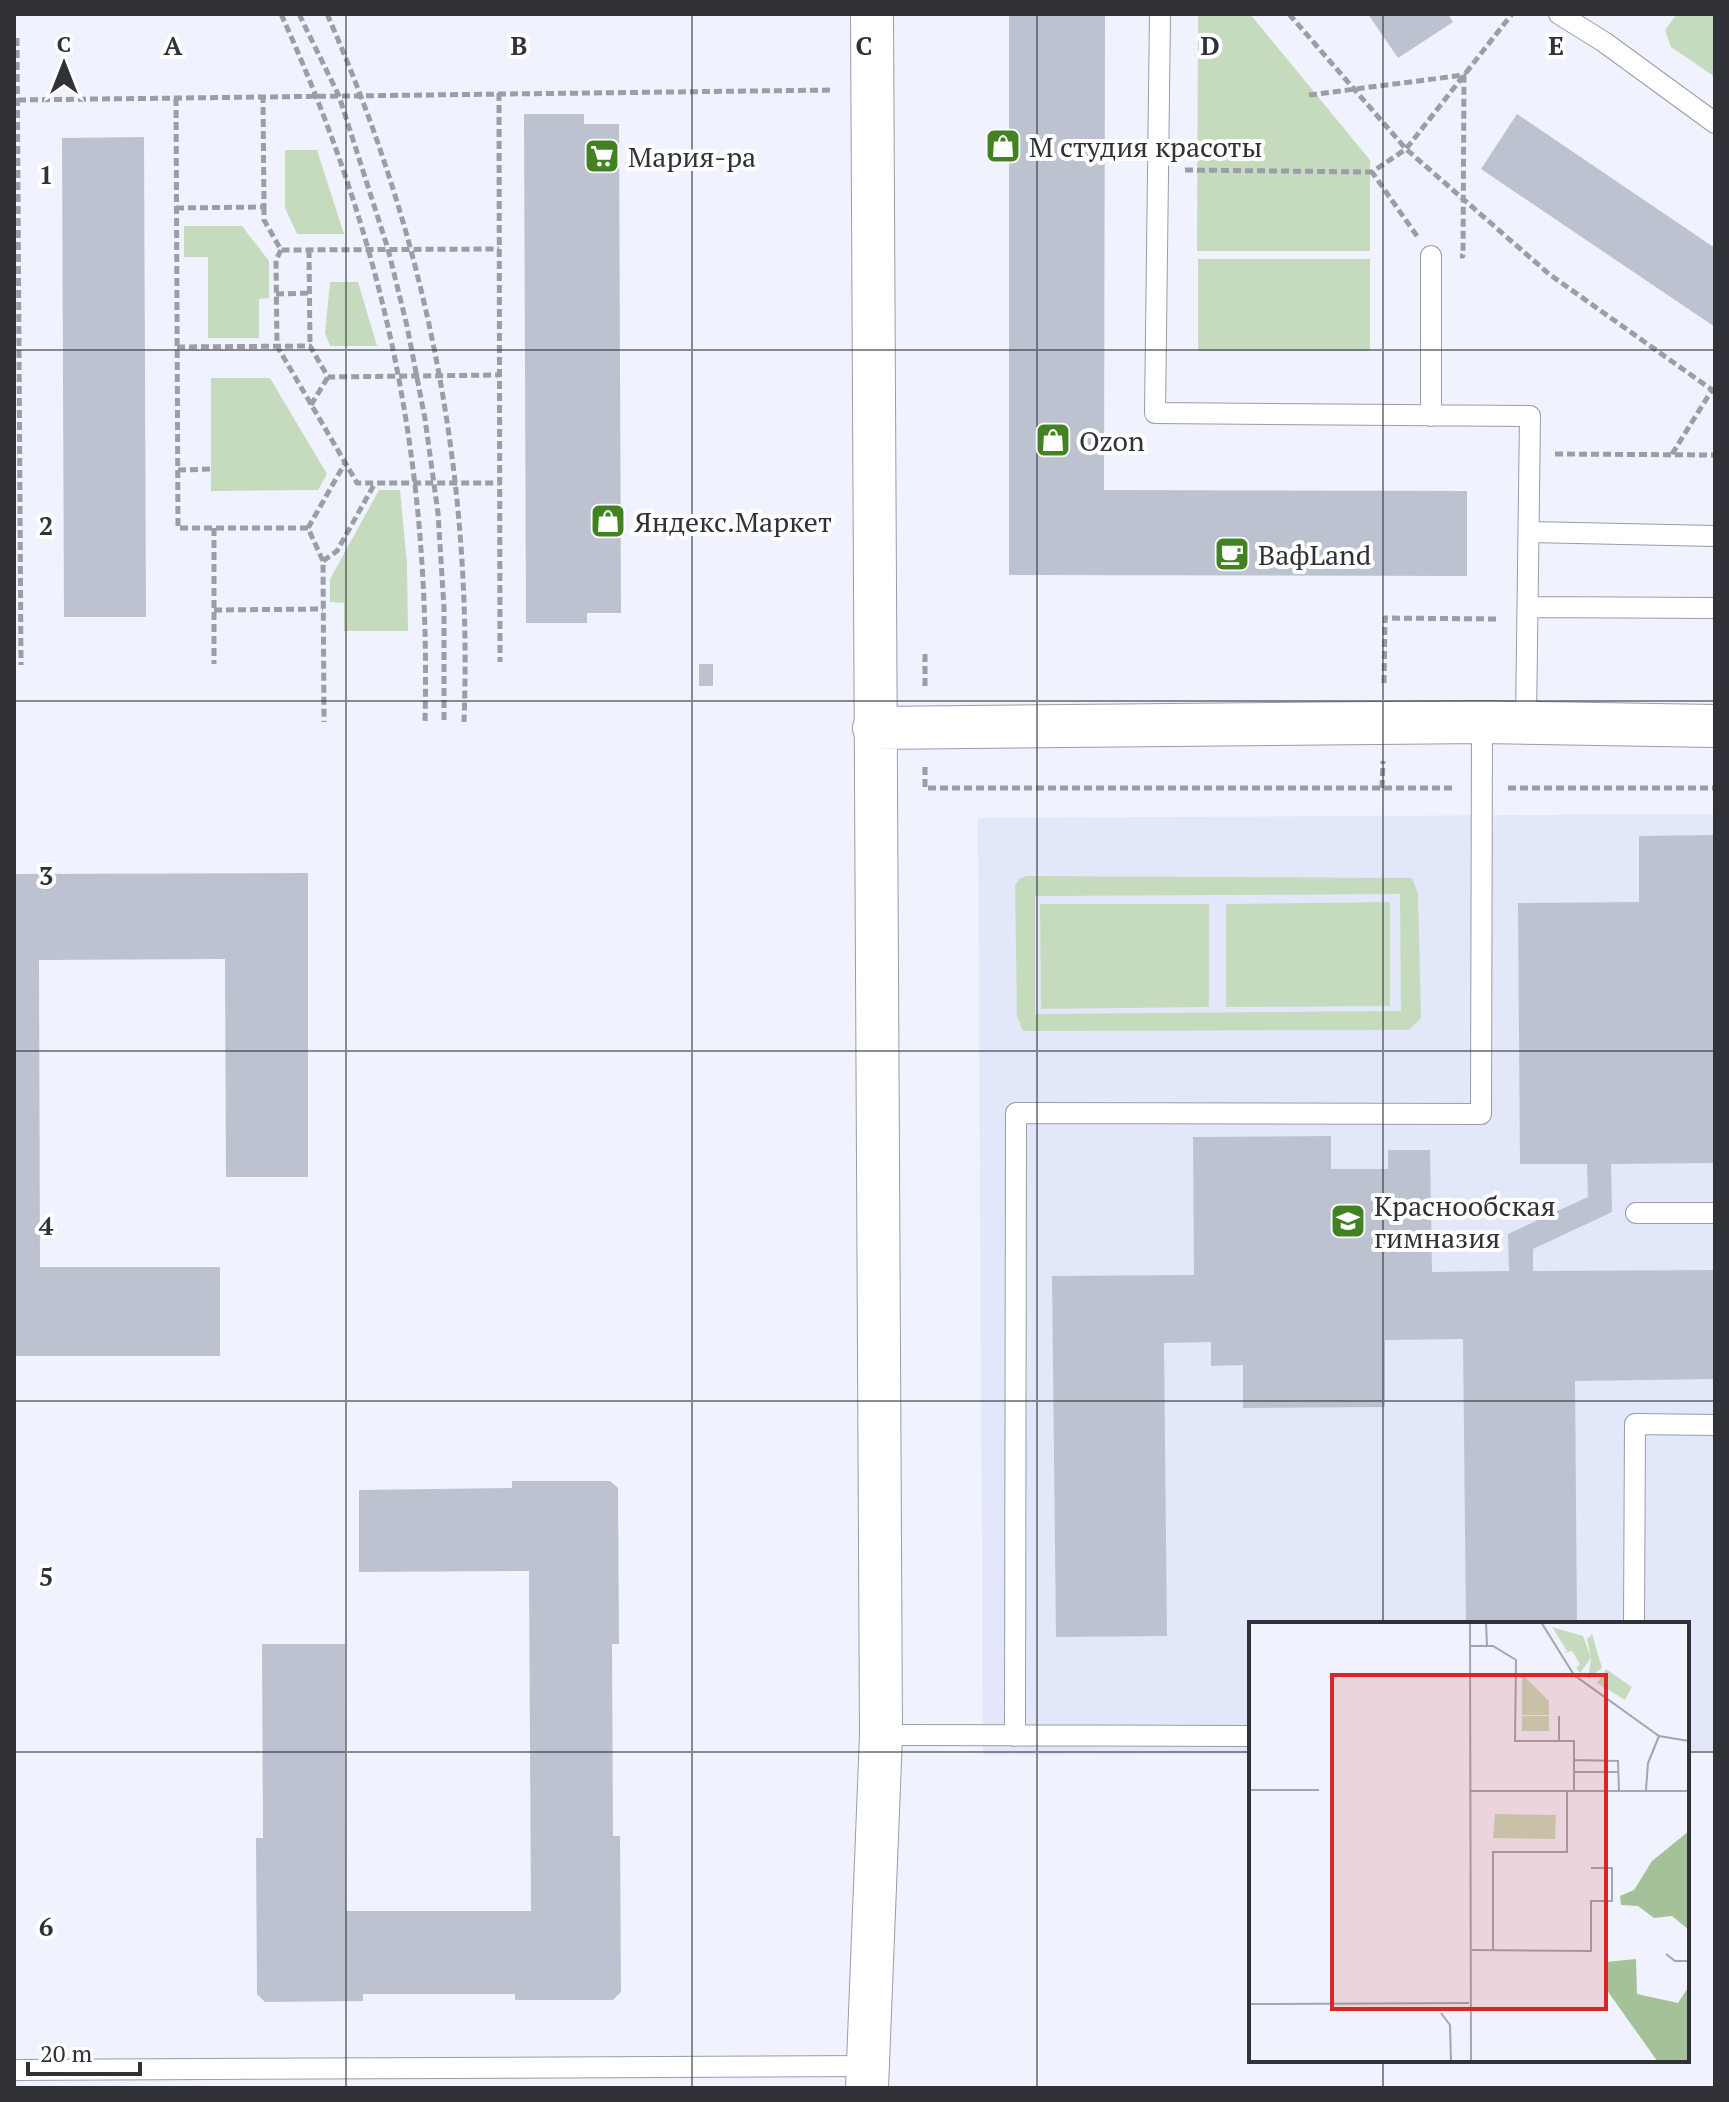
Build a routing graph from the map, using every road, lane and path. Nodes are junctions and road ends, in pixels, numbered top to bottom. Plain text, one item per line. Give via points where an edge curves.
1 (281, 14) edge
2 (299, 14) edge
3 (327, 14) edge
4 (872, 14) edge
5 (1160, 14) edge
6 (1289, 14) edge
7 (1512, 14) edge
8 (1559, 14) edge
9 (17, 38) dead end
10 (1464, 75) junction
11 (873, 89) junction
12 (1354, 90) junction
13 (361, 93) junction
14 (499, 93) junction
15 (318, 95) junction
16 (1309, 95) dead end
17 (339, 96) junction
18 (263, 97) junction
19 (176, 98) junction
20 (18, 100) junction
21 (1715, 123) edge
22 (1406, 149) junction
23 (1158, 170) junction
24 (1372, 172) junction
25 (1463, 199) junction
26 (16, 207) edge
27 (264, 207) junction
28 (176, 208) junction
29 (388, 249) junction
30 (413, 249) junction
31 (499, 249) junction
32 (281, 250) junction
33 (309, 250) junction
34 (370, 250) junction
35 (1431, 256) junction
36 (309, 293) junction
37 (276, 294) junction
38 (277, 346) junction
39 (310, 346) junction
40 (177, 347) junction
41 (16, 353) edge
42 (500, 375) junction
43 (442, 376) junction
44 (328, 377) junction
45 (400, 377) junction
46 (417, 377) junction
47 (1714, 391) edge
48 (311, 405) junction
49 (1431, 416) junction
50 (1530, 454) junction
51 (1671, 455) junction
52 (1715, 455) edge
53 (345, 463) junction
54 (211, 469) dead end
55 (178, 470) junction
56 (375, 483) junction
57 (416, 483) junction
58 (434, 483) junction
59 (458, 483) junction
60 (500, 483) junction
61 (214, 528) junction
62 (308, 528) junction
63 (1529, 532) junction
64 (17, 535) edge
65 (1715, 536) edge
66 (323, 561) junction
67 (1715, 608) edge
68 (323, 609) junction
69 (214, 610) junction
70 (1528, 613) junction
71 (925, 654) dead end
72 (500, 662) dead end
73 (214, 664) dead end
74 (21, 665) dead end
75 (324, 722) dead end
76 (425, 722) dead end
77 (444, 722) dead end
78 (464, 722) dead end
79 (1383, 722) junction
80 (1482, 722) junction
81 (1526, 722) junction
82 (1715, 726) edge
83 (925, 727) junction
84 (874, 728) junction
85 (1382, 788) junction
86 (1481, 788) junction
87 (1715, 788) edge
88 (1636, 1213) dead end
89 (1715, 1213) edge
90 (1715, 1425) edge
91 (1634, 1622) edge
92 (881, 1735) junction
93 (1015, 1736) junction
94 (1249, 1736) edge
95 (14, 2070) edge
96 (867, 2077) edge

1 - 15 path
2 - 17 path
3 - 13 path
4 - 11 street
5 - 23 lane
6 - 12 path
7 - 10 path
8 - 21 lane
9 - 20 path
10 - 12 path
10 - 22 path
10 - 25 path
11 - 14 path
11 - 84 street
12 - 16 path
12 - 22 path
13 - 14 path
13 - 17 path
13 - 30 path
14 - 31 path
15 - 17 path
15 - 18 path
15 - 34 path
17 - 29 path
18 - 19 path
18 - 27 path
19 - 20 path
19 - 28 path
20 - 26 path
22 - 24 path
22 - 25 path
23 - 24 path
23 - 49 lane via 1155,413
24 - 35 path
25 - 35 path via 1463,256
25 - 47 path via 1549,274
26 - 41 path
27 - 28 path
27 - 32 path via 264,220
28 - 40 path
29 - 30 path
29 - 34 path
29 - 46 path
30 - 31 path
30 - 43 path
31 - 42 path
32 - 33 path
32 - 37 path
33 - 34 path
33 - 36 path
34 - 45 path
35 - 49 lane
36 - 37 path
36 - 39 path
37 - 38 path
38 - 39 path
38 - 40 path
38 - 48 path
39 - 44 path
40 - 55 path
41 - 64 path
42 - 43 path
42 - 60 path
43 - 46 path
43 - 59 path
44 - 45 path
44 - 48 path
45 - 46 path
45 - 57 path
46 - 58 path
47 - 51 path
48 - 53 path
49 - 50 lane via 1530,416
50 - 51 path
50 - 63 lane
51 - 52 path
53 - 56 path via 357,483
53 - 62 path
54 - 55 path
55 - 61 path via 178,528
56 - 57 path
56 - 66 path via 337,551
57 - 58 path
57 - 76 path via 426,602
58 - 59 path
58 - 77 path via 444,608
59 - 60 path
59 - 78 path via 466,602
60 - 72 path
61 - 62 path
61 - 69 path
62 - 66 path
63 - 65 lane
63 - 70 lane
64 - 74 path
66 - 68 path
67 - 70 lane
68 - 69 path
68 - 75 path
69 - 73 path
70 - 79 path via 1385,618
70 - 81 lane
71 - 83 path
79 - 80 street
79 - 83 street
79 - 85 path
80 - 81 street
80 - 86 lane
81 - 82 street
83 - 84 street
83 - 85 path via 925,788
84 - 92 street
85 - 86 path
86 - 87 path
86 - 93 lane via 1481,1114 1016,1113
88 - 89 lane
90 - 91 lane via 1635,1424
92 - 93 lane
92 - 96 street
93 - 94 lane
95 - 96 lane

